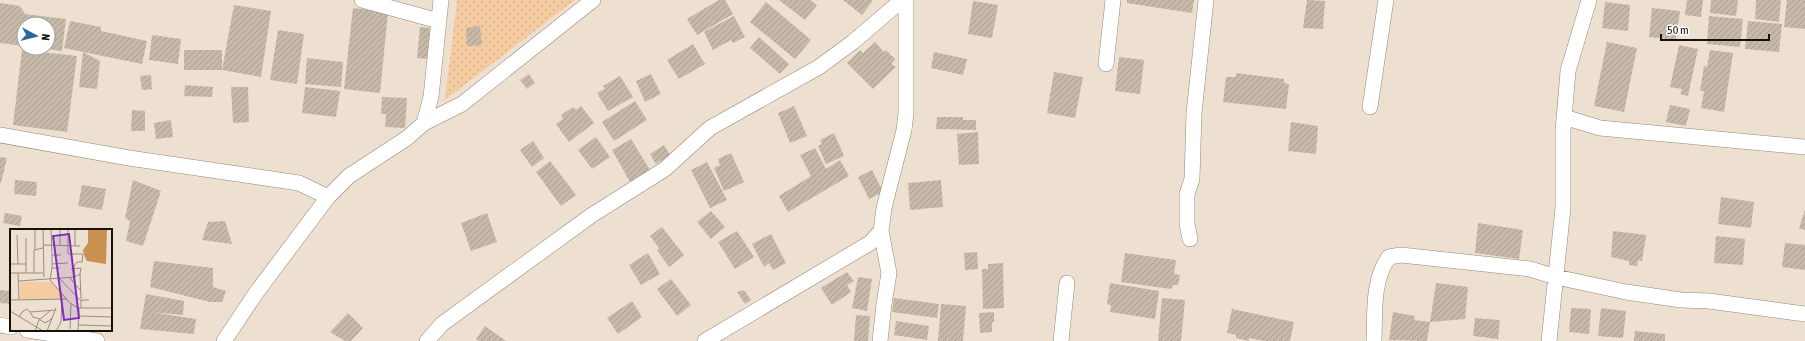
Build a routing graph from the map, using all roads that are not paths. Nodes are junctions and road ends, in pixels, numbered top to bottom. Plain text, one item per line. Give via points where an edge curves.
1 (362, 0) edge
2 (441, 0) edge
3 (593, 0) edge
4 (902, 0) edge
5 (906, 0) edge
6 (1113, 0) edge
7 (1206, 0) edge
8 (1386, 0) edge
9 (1589, 0) edge
10 (439, 21) junction
11 (1106, 64) dead end
12 (1370, 107) dead end
13 (1564, 117) junction
14 (424, 123) junction
15 (0, 135) edge
16 (1805, 147) edge
17 (328, 197) junction
18 (881, 231) junction
19 (1190, 239) dead end
20 (1556, 277) junction
21 (1067, 283) dead end
22 (1805, 314) edge
23 (0, 325) edge
24 (10, 327) edge
25 (36, 335) edge
26 (97, 341) edge
27 (224, 341) edge
28 (427, 341) edge
29 (705, 341) edge
30 (880, 341) edge
31 (1061, 341) edge
32 (1374, 341) edge
33 (1549, 341) edge

1 - 10 street
2 - 10 street
3 - 14 street via 462,104
4 - 28 street via 819,67 710,128 665,169 592,215 442,324
5 - 18 street via 906,113
6 - 11 street
7 - 19 street via 1194,113 1192,179 1187,194
8 - 12 street
9 - 13 street via 1568,71
10 - 14 street via 431,97
13 - 16 street via 1600,128
13 - 20 street via 1563,208
14 - 17 street via 407,138 349,176
15 - 17 street via 129,158 300,183
17 - 27 street via 256,293
18 - 29 street via 870,243
18 - 30 street via 889,273
20 - 22 street via 1673,299 1709,301
20 - 32 street via 1530,269 1401,255 1389,257 1382,266 1379,277
20 - 33 street
21 - 31 street
23 - 24 street
25 - 26 street

